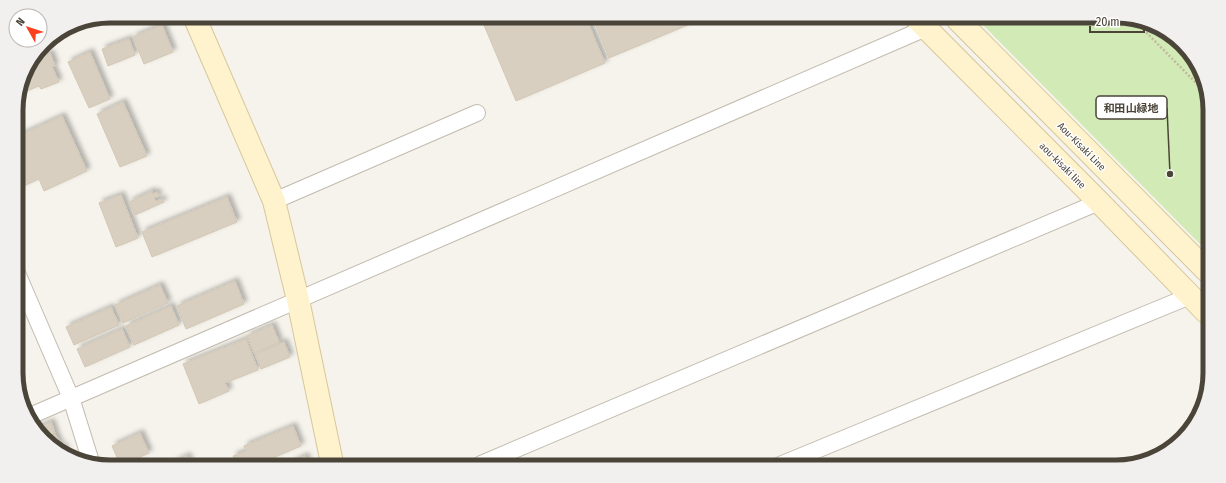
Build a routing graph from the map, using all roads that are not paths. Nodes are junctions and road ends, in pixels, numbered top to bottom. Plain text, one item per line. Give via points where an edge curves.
1 (197, 23) edge
2 (961, 23) edge
3 (922, 24) edge
4 (477, 113) dead end
5 (274, 201) junction
6 (1099, 202) junction
7 (1203, 267) edge
8 (23, 287) edge
9 (1190, 296) junction
10 (298, 300) junction
11 (1203, 309) edge
12 (71, 398) junction
13 (34, 414) edge
14 (90, 457) edge
15 (331, 460) edge
16 (490, 460) edge
17 (792, 460) edge

1 - 5 main road
2 - 7 main road, Aou-Kisaki Line
3 - 6 main road, aou-kisaki line
3 - 10 street
4 - 5 street
5 - 10 main road
6 - 9 main road, aou-kisaki line
6 - 16 street
8 - 12 street
9 - 11 main road, aou-kisaki line
9 - 17 street
10 - 12 street
10 - 15 main road
12 - 13 street
12 - 14 street

